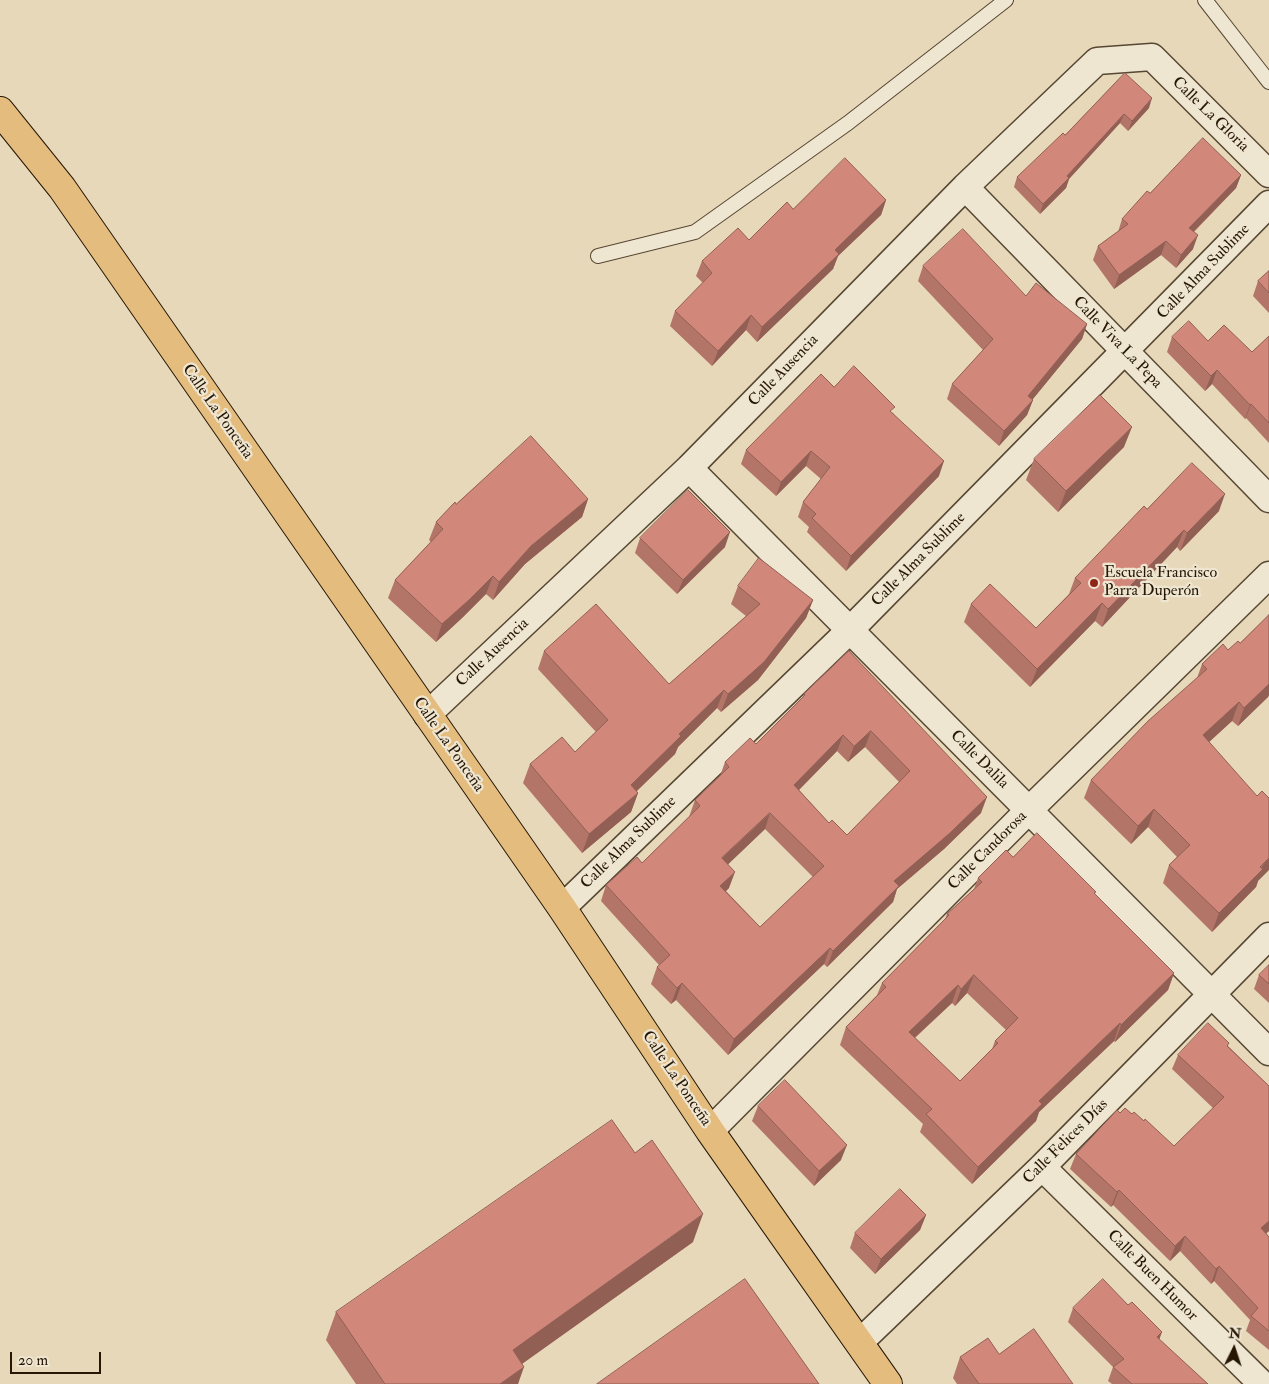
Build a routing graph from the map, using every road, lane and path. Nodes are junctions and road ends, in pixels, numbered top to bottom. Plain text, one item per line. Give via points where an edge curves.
1 (1006, 0) edge
2 (1205, 0) edge
3 (1152, 57) joint
4 (1269, 82) edge
5 (0, 111) edge
6 (1269, 174) edge
7 (965, 187) junction
8 (1269, 204) edge
9 (598, 256) dead end
10 (1126, 351) junction
11 (689, 468) junction
12 (1269, 499) edge
13 (1269, 575) edge
14 (849, 631) junction
15 (427, 715) junction
16 (1029, 810) junction
17 (562, 908) junction
18 (1269, 936) edge
19 (1210, 995) junction
20 (1269, 1052) edge
21 (710, 1131) junction
22 (1042, 1167) junction
23 (860, 1343) junction
24 (888, 1384) edge
25 (1262, 1384) edge

1 - 9 lane via 848,123 695,232
2 - 4 lane
3 - 6 street, Calle La Gloria
3 - 7 street, Calle Ausencia via 1097,61
5 - 15 main road, Calle La Ponceña via 62,188
7 - 10 street, Calle Viva La Pepa
7 - 11 street, Calle Ausencia
8 - 10 street, Calle Alma Sublime
10 - 12 street, Calle Viva La Pepa
10 - 14 street, Calle Alma Sublime
11 - 14 street, Calle Dalila
11 - 15 street, Calle Ausencia
13 - 16 street, Calle Candorosa
14 - 16 street, Calle Dalila
14 - 17 street, Calle Alma Sublime
15 - 17 main road, Calle La Ponceña
16 - 19 street, Calle Dalila
16 - 21 street, Calle Candorosa
17 - 21 main road, Calle La Ponceña
18 - 19 street, Calle Felices Días
19 - 20 street, Calle Dalila
19 - 22 street, Calle Felices Días
21 - 23 main road, Calle La Ponceña
22 - 23 street, Calle Felices Días
22 - 25 street, Calle Buen Humor
23 - 24 main road, Calle La Ponceña

